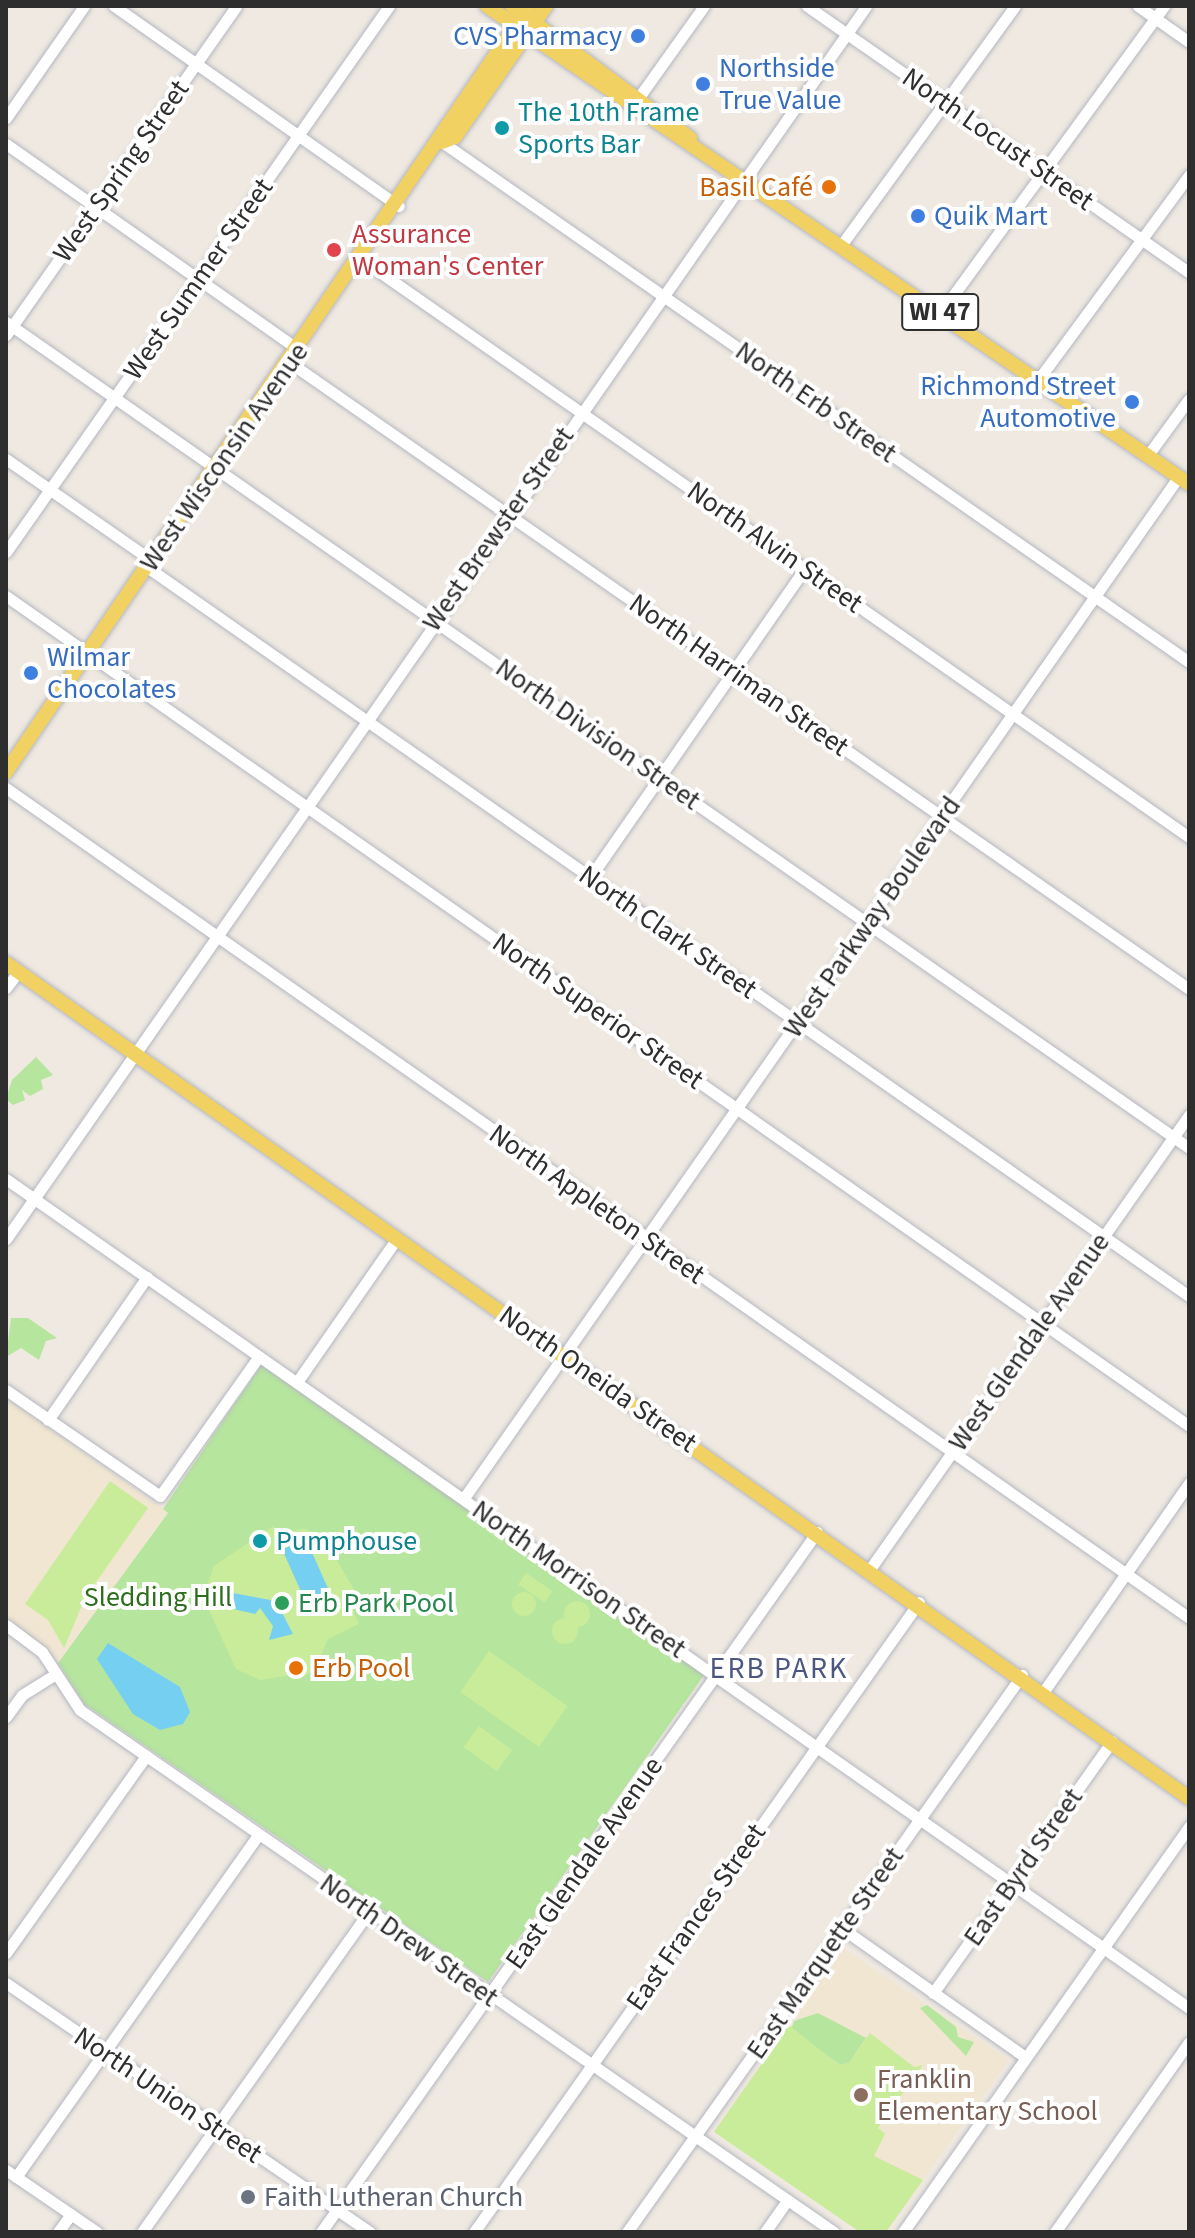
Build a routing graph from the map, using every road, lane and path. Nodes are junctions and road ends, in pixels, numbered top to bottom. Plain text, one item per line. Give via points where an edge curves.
1 (84, 6) edge
2 (114, 6) edge
3 (236, 6) edge
4 (389, 6) edge
5 (487, 6) edge
6 (546, 6) edge
7 (704, 6) edge
8 (807, 6) edge
9 (866, 6) edge
10 (1015, 6) edge
11 (1138, 6) edge
12 (1164, 6) edge
13 (523, 18) edge
14 (1155, 18) junction
15 (846, 33) junction
16 (1189, 42) edge
17 (196, 64) junction
18 (636, 101) junction
19 (945, 102) junction
20 (6, 118) edge
21 (298, 135) junction
22 (442, 142) junction
23 (6, 144) edge
24 (1044, 171) junction
25 (744, 175) junction
26 (1189, 175) edge
27 (399, 206) junction
28 (95, 207) junction
29 (1142, 239) junction
30 (842, 244) junction
31 (361, 259) junction
32 (1189, 272) edge
33 (197, 278) junction
34 (662, 295) junction
35 (941, 312) junction
36 (8, 328) edge
37 (298, 349) junction
38 (289, 362) junction
39 (1038, 380) junction
40 (115, 397) junction
41 (1189, 399) edge
42 (580, 412) junction
43 (1148, 455) junction
44 (6, 459) edge
45 (216, 467) junction
46 (1184, 480) edge
47 (50, 490) junction
48 (508, 515) junction
49 (6, 552) edge
50 (150, 564) junction
51 (805, 568) junction
52 (6, 596) edge
53 (1095, 596) junction
54 (436, 620) junction
55 (88, 653) junction
56 (1189, 662) edge
57 (734, 671) junction
58 (1013, 714) junction
59 (365, 722) junction
60 (6, 772) edge
61 (659, 777) junction
62 (6, 788) edge
63 (307, 807) junction
64 (941, 817) junction
65 (1189, 837) edge
66 (591, 876) junction
67 (868, 923) junction
68 (217, 937) junction
69 (12, 967) edge
70 (6, 988) edge
71 (1189, 989) edge
72 (799, 1023) junction
73 (135, 1056) junction
74 (738, 1109) junction
75 (1189, 1115) edge
76 (1174, 1137) junction
77 (1189, 1148) edge
78 (6, 1179) edge
79 (34, 1199) junction
80 (1103, 1236) junction
81 (397, 1238) junction
82 (647, 1238) junction
83 (6, 1239) edge
84 (147, 1277) junction
85 (1189, 1296) edge
86 (1043, 1323) junction
87 (259, 1356) junction
88 (564, 1356) junction
89 (297, 1382) junction
90 (6, 1390) edge
91 (48, 1420) junction
92 (1189, 1426) edge
93 (951, 1452) junction
94 (1189, 1483) edge
95 (464, 1498) junction
96 (817, 1532) junction
97 (870, 1569) junction
98 (1126, 1574) junction
99 (919, 1602) junction
100 (1189, 1618) edge
101 (6, 1625) edge
102 (55, 1674) junction
103 (717, 1675) junction
104 (1022, 1675) junction
105 (1044, 1691) junction
106 (6, 1717) edge
107 (1112, 1741) junction
108 (817, 1747) junction
109 (146, 1756) junction
110 (1189, 1798) edge
111 (920, 1819) junction
112 (1189, 1826) edge
113 (258, 1835) junction
114 (1012, 1884) junction
115 (368, 1913) junction
116 (843, 1929) junction
117 (1103, 1947) junction
118 (6, 1953) edge
119 (6, 1983) edge
120 (933, 1993) junction
121 (489, 1996) junction
122 (1189, 2008) edge
123 (1189, 2042) edge
124 (104, 2051) junction
125 (1025, 2057) junction
126 (591, 2066) junction
127 (215, 2128) junction
128 (695, 2137) junction
129 (11, 2173) edge
130 (787, 2200) junction
131 (337, 2210) junction
132 (71, 2214) junction
133 (58, 2232) edge
134 (97, 2232) edge
135 (142, 2232) edge
136 (321, 2232) edge
137 (370, 2232) edge
138 (474, 2232) edge
139 (627, 2232) edge
140 (765, 2232) edge
141 (834, 2232) edge
142 (903, 2232) edge
143 (1055, 2232) edge

1 - 20 street
2 - 17 street
3 - 17 street, West Spring Street
4 - 21 street, West Summer Street
5 - 13 main road, WI 47
6 - 13 main road, West Wisconsin Avenue
7 - 18 street
8 - 15 street, North Locust Street
9 - 15 street, West Brewster Street
10 - 19 street
11 - 14 street
12 - 14 street
13 - 18 main road, WI 47
13 - 22 main road, West Wisconsin Avenue via 443,128
14 - 16 street
14 - 24 street
15 - 19 street, North Locust Street
15 - 25 street, West Brewster Street
17 - 21 street
17 - 28 street, West Spring Street
18 - 25 main road, WI 47
19 - 24 street, North Locust Street
19 - 30 street
21 - 27 street
21 - 33 street, West Summer Street
22 - 27 main road, West Wisconsin Avenue
22 - 34 street, North Erb Street
23 - 28 street
24 - 29 street, North Locust Street
24 - 35 street
25 - 30 main road, WI 47
25 - 34 street, West Brewster Street
26 - 29 street
27 - 31 main road, West Wisconsin Avenue
28 - 33 street
28 - 36 street, West Spring Street
29 - 32 street, North Locust Street
29 - 39 street
30 - 35 main road, WI 47
31 - 37 main road, West Wisconsin Avenue
31 - 42 street, North Alvin Street
33 - 37 street
33 - 40 street, West Summer Street
34 - 42 street, West Brewster Street
34 - 53 street, North Erb Street
35 - 39 main road, WI 47
36 - 40 street, North Division Street
37 - 38 main road, West Wisconsin Avenue
38 - 45 main road, West Wisconsin Avenue
38 - 48 street, North Harriman Street
39 - 43 main road, WI 47
40 - 45 street, North Division Street
40 - 47 street, West Summer Street
41 - 43 street
42 - 48 street, West Brewster Street
42 - 51 street, North Alvin Street
43 - 46 main road, WI 47
44 - 47 street, North Clark Street
45 - 50 main road, West Wisconsin Avenue
45 - 54 street, North Division Street
46 - 53 street, West Parkway Boulevard
47 - 49 street, West Summer Street
47 - 50 street, North Clark Street
48 - 54 street, West Brewster Street
48 - 57 street, North Harriman Street
50 - 55 main road, West Wisconsin Avenue
50 - 59 street, North Clark Street
51 - 57 street
51 - 58 street, North Alvin Street
52 - 55 street, North Superior Street
53 - 56 street, North Erb Street
53 - 58 street, West Parkway Boulevard
54 - 59 street, West Brewster Street
54 - 61 street, North Division Street
55 - 60 main road, West Wisconsin Avenue
55 - 63 street, North Superior Street
57 - 61 street
57 - 64 street, North Harriman Street
58 - 64 street, West Parkway Boulevard
58 - 65 street, North Alvin Street
59 - 63 street, West Brewster Street
59 - 66 street, North Clark Street
61 - 66 street
61 - 67 street, North Division Street
62 - 68 street, North Appleton Street
63 - 68 street, West Brewster Street
63 - 74 street, North Superior Street
64 - 67 street, West Parkway Boulevard
64 - 71 street, North Harriman Street
66 - 72 street, North Clark Street
67 - 72 street, West Parkway Boulevard
67 - 76 street, North Division Street
68 - 73 street, West Brewster Street
68 - 82 street, North Appleton Street
69 - 70 street
69 - 73 main road, North Oneida Street
72 - 74 street, West Parkway Boulevard
72 - 80 street, North Clark Street
73 - 79 street, West Brewster Street
73 - 81 main road, North Oneida Street
74 - 82 street, West Parkway Boulevard
74 - 86 street, North Superior Street
75 - 76 street, West Glendale Avenue
76 - 77 street, North Division Street
76 - 80 street, West Glendale Avenue
78 - 79 street, North Morrison Street
79 - 83 street, West Brewster Street
79 - 84 street, North Morrison Street
80 - 85 street, North Clark Street
80 - 86 street, West Glendale Avenue
81 - 88 main road, North Oneida Street
81 - 89 street
82 - 88 street, West Parkway Boulevard
82 - 93 street, North Appleton Street
84 - 87 street, North Morrison Street
84 - 91 street
86 - 92 street, North Superior Street
86 - 93 street, West Glendale Avenue
87 - 89 street, North Morrison Street
87 - 91 street via 160,1496
88 - 95 street, West Parkway Boulevard
88 - 96 main road, North Oneida Street
89 - 95 street, North Morrison Street
90 - 91 street
93 - 97 street, West Glendale Avenue
93 - 98 street, North Appleton Street
94 - 98 street
95 - 103 street, North Morrison Street
96 - 97 main road, North Oneida Street
96 - 103 street, East Glendale Avenue
97 - 99 main road, North Oneida Street
98 - 100 street, North Appleton Street
98 - 105 street
99 - 104 main road, North Oneida Street
99 - 108 street, East Frances Street
101 - 102 street, North Drew Street via 42,1652
102 - 106 street via 22,1695
102 - 109 street, North Drew Street via 80,1710
103 - 108 street, North Morrison Street
103 - 121 street, East Glendale Avenue
104 - 105 main road, North Oneida Street
104 - 111 street, East Marquette Street
105 - 107 main road, North Oneida Street
107 - 110 main road, North Oneida Street
107 - 114 street, East Byrd Street
108 - 111 street, North Morrison Street
108 - 126 street, East Frances Street
109 - 113 street, North Drew Street
109 - 118 street
111 - 114 street, North Morrison Street
111 - 116 street, East Marquette Street
112 - 117 street
113 - 115 street, North Drew Street
113 - 124 street
114 - 117 street, North Morrison Street
114 - 120 street, East Byrd Street
115 - 121 street, North Drew Street
115 - 127 street
116 - 120 street
116 - 128 street, East Marquette Street
117 - 122 street, North Morrison Street
117 - 125 street
119 - 124 street, North Union Street
120 - 125 street
121 - 126 street, North Drew Street
121 - 131 street, East Glendale Avenue
123 - 143 street
124 - 127 street, North Union Street
124 - 129 street
125 - 142 street
126 - 128 street, North Drew Street
126 - 138 street, East Frances Street
127 - 131 street, North Union Street
127 - 135 street
128 - 130 street, North Drew Street
128 - 139 street, East Marquette Street
129 - 132 street
130 - 140 street
130 - 141 street, North Drew Street
131 - 136 street, East Glendale Avenue
131 - 137 street, North Union Street
132 - 133 street
132 - 134 street

